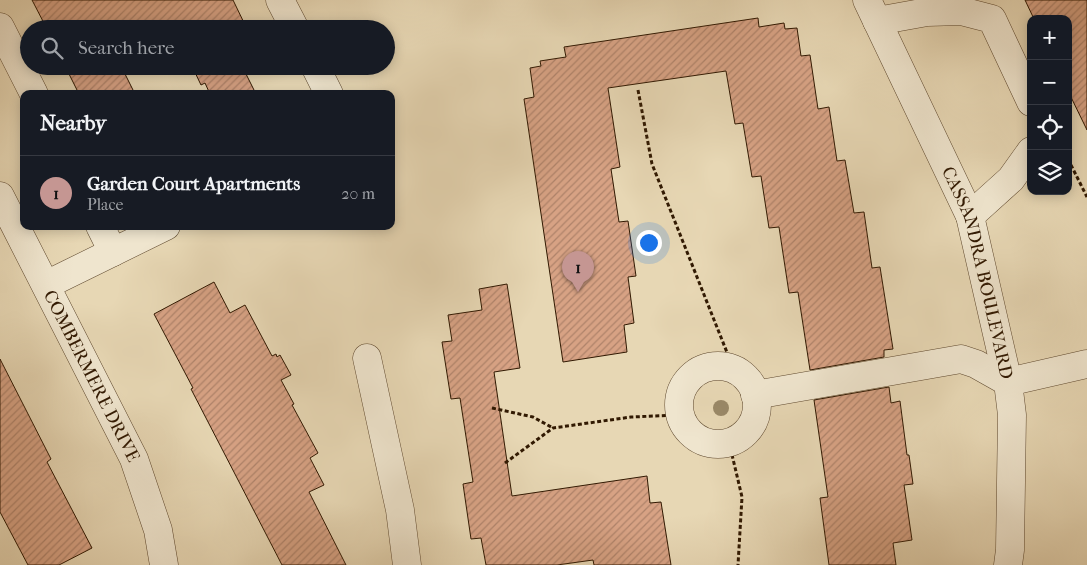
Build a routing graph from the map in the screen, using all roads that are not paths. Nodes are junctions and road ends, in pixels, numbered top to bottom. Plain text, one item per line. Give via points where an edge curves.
1 (280, 0) edge
2 (872, 10) edge
3 (290, 20) edge
4 (0, 27) edge
5 (20, 66) edge
6 (24, 75) edge
7 (320, 75) edge
8 (32, 90) edge
9 (327, 90) edge
10 (1027, 93) edge
11 (1027, 156) edge
12 (0, 196) edge
13 (970, 216) junction
14 (102, 230) edge
15 (158, 230) edge
16 (113, 252) junction
17 (46, 285) junction
18 (367, 358) dead end
19 (1087, 364) edge
20 (1008, 382) junction
21 (756, 402) junction
22 (164, 565) edge
23 (407, 565) edge
24 (1008, 565) edge

1 - 3 street
2 - 10 street via 960,11 992,19
2 - 13 street, CASSANDRA BOULEVARD
4 - 5 street
6 - 8 street
7 - 9 street
11 - 13 street via 1011,179
12 - 17 street, COMBERMERE DRIVE
13 - 20 street, CASSANDRA BOULEVARD
14 - 16 street
15 - 16 street
16 - 17 street
17 - 22 street, COMBERMERE DRIVE via 134,459 158,530
18 - 23 street via 400,510
19 - 20 street
20 - 21 street via 976,364 964,374
20 - 24 street, CASSANDRA BOULEVARD via 1012,415
21 - 21 street via 754,419 748,429 740,437 717,444 704,442 693,435 685,426 678,402 688,379 710,367 722,366 734,370 747,381

